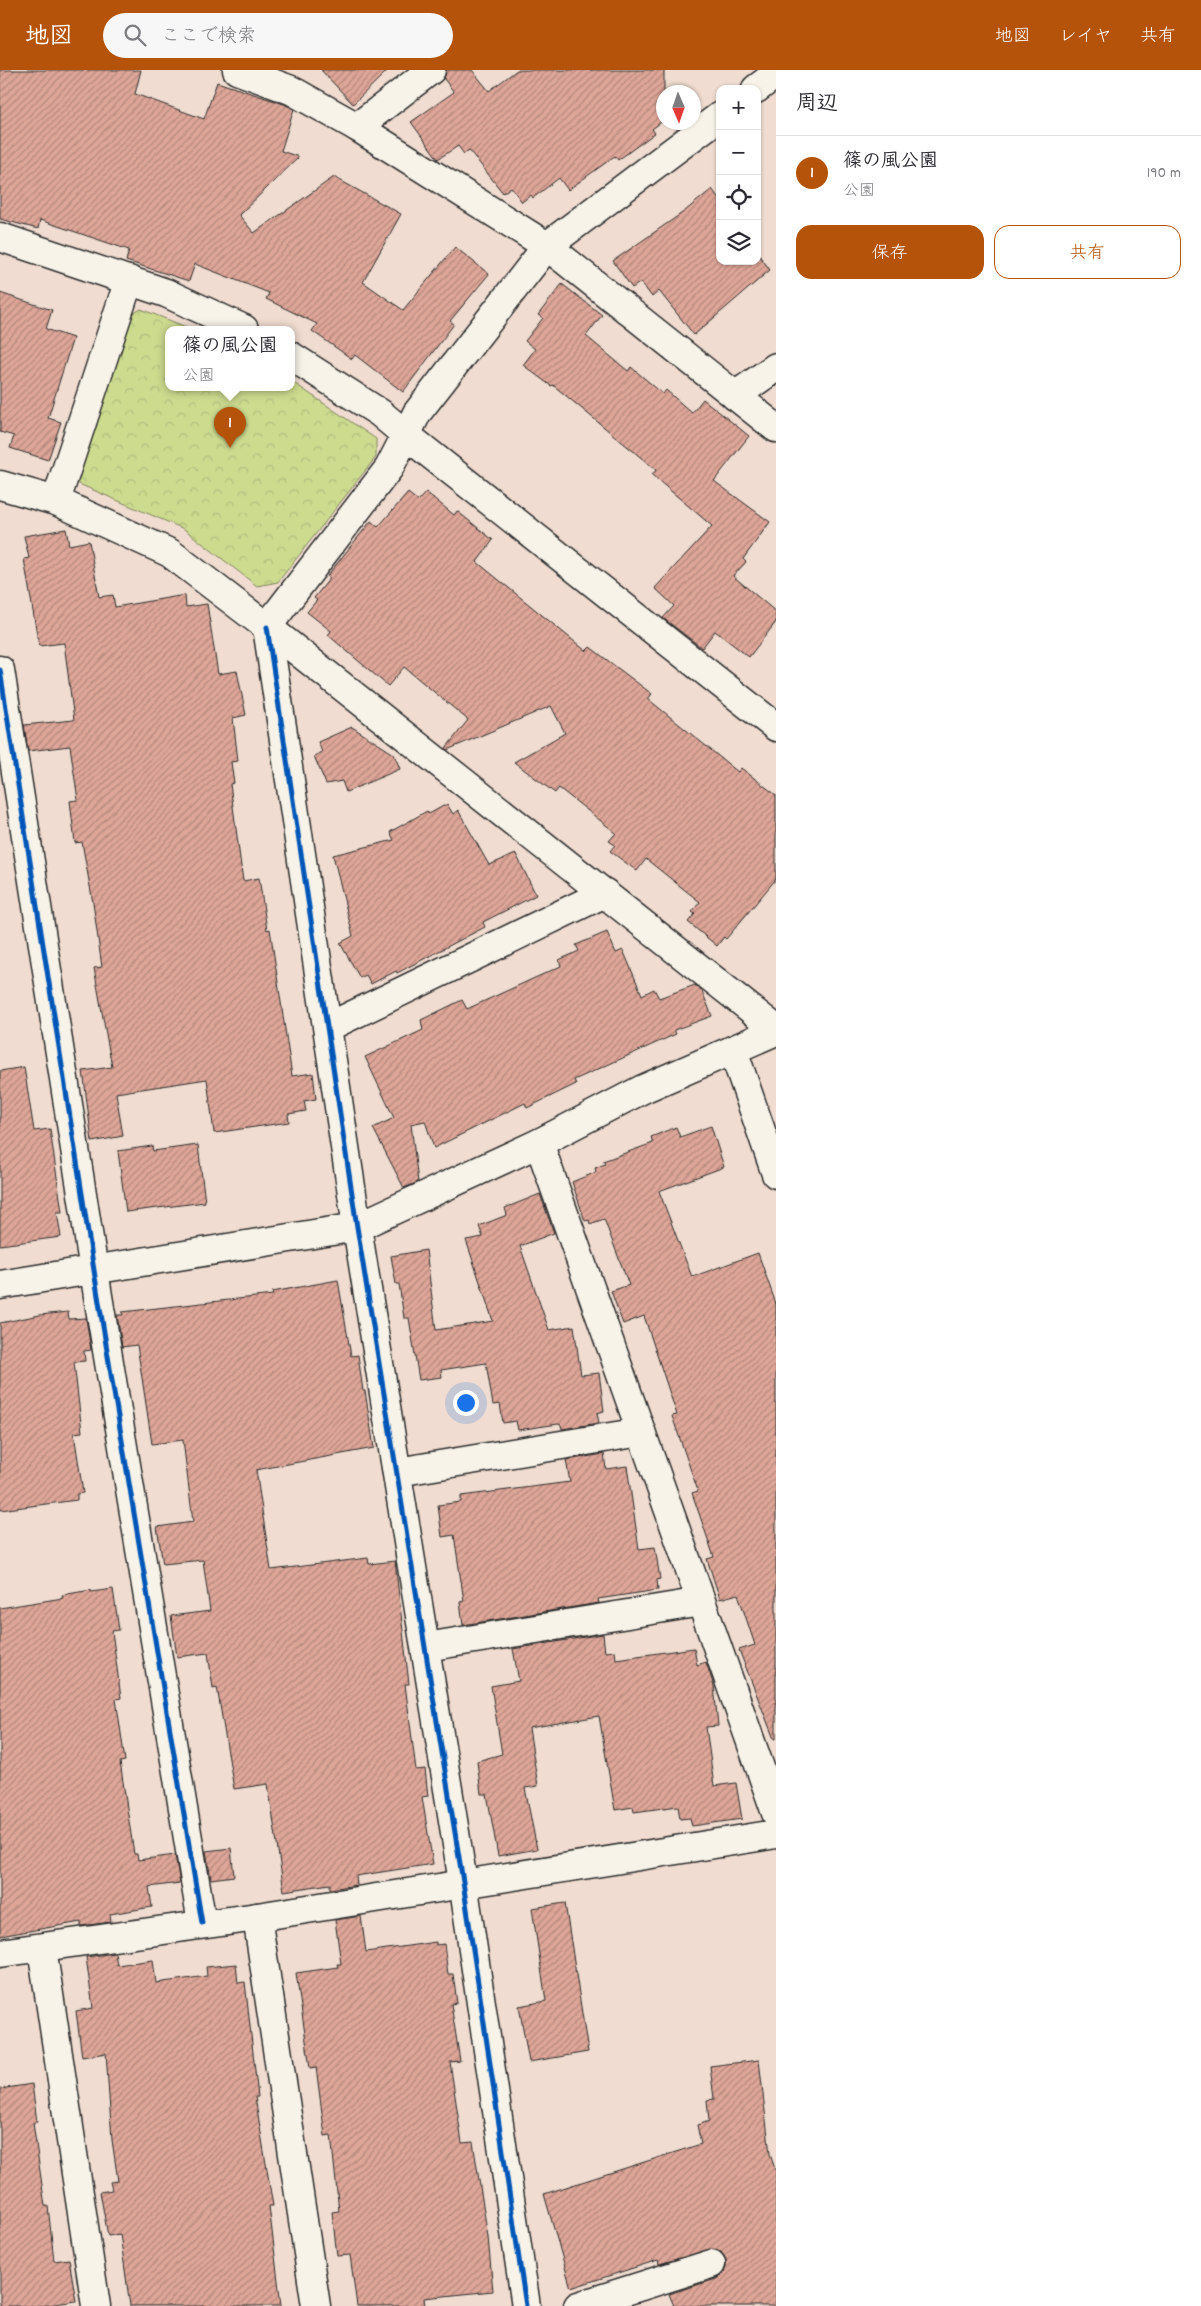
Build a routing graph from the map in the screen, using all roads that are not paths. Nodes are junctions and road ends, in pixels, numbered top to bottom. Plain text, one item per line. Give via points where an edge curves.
1 (237, 70) edge
2 (431, 70) edge
3 (776, 74) edge
4 (761, 85) edge
5 (716, 119) edge
6 (357, 126) junction
7 (0, 238) edge
8 (547, 246) junction
9 (129, 280) junction
10 (238, 326) edge
11 (295, 359) edge
12 (776, 367) edge
13 (735, 396) junction
14 (776, 428) edge
15 (406, 434) junction
16 (0, 485) edge
17 (56, 501) junction
18 (267, 627) junction
19 (0, 670) edge
20 (776, 727) edge
21 (605, 893) junction
22 (328, 1027) junction
23 (776, 1030) edge
24 (733, 1050) junction
25 (539, 1143) junction
26 (776, 1174) edge
27 (357, 1227) junction
28 (94, 1270) junction
29 (0, 1285) edge
30 (641, 1432) junction
31 (397, 1472) junction
32 (701, 1602) junction
33 (426, 1647) junction
34 (776, 1813) edge
35 (776, 1834) edge
36 (463, 1882) junction
37 (257, 1917) junction
38 (202, 1923) junction
39 (42, 1948) junction
40 (0, 1954) edge
41 (711, 2264) dead end
42 (96, 2306) edge
43 (316, 2306) edge
44 (526, 2306) edge
45 (578, 2306) edge

1 - 6 street via 291,90
2 - 6 street
3 - 4 street
5 - 8 street
6 - 8 street
7 - 9 street
8 - 13 street
8 - 15 street via 417,413
9 - 10 street
9 - 17 street
11 - 15 street via 380,413
12 - 13 street
13 - 14 street
15 - 18 street via 389,468
15 - 20 street
16 - 17 street
17 - 18 street via 170,553
18 - 21 street
18 - 22 street
19 - 28 street
21 - 22 street
21 - 23 street
22 - 27 street
23 - 24 street
24 - 25 street via 643,1089
24 - 26 street
25 - 27 street
25 - 30 street
27 - 28 street
27 - 31 street
28 - 29 street
28 - 38 street
30 - 31 street
30 - 32 street
31 - 33 street
32 - 33 street
32 - 34 street
33 - 36 street
35 - 36 street
36 - 37 street
36 - 44 street
37 - 38 street
37 - 43 street
38 - 39 street
39 - 40 street
39 - 42 street
41 - 45 street

